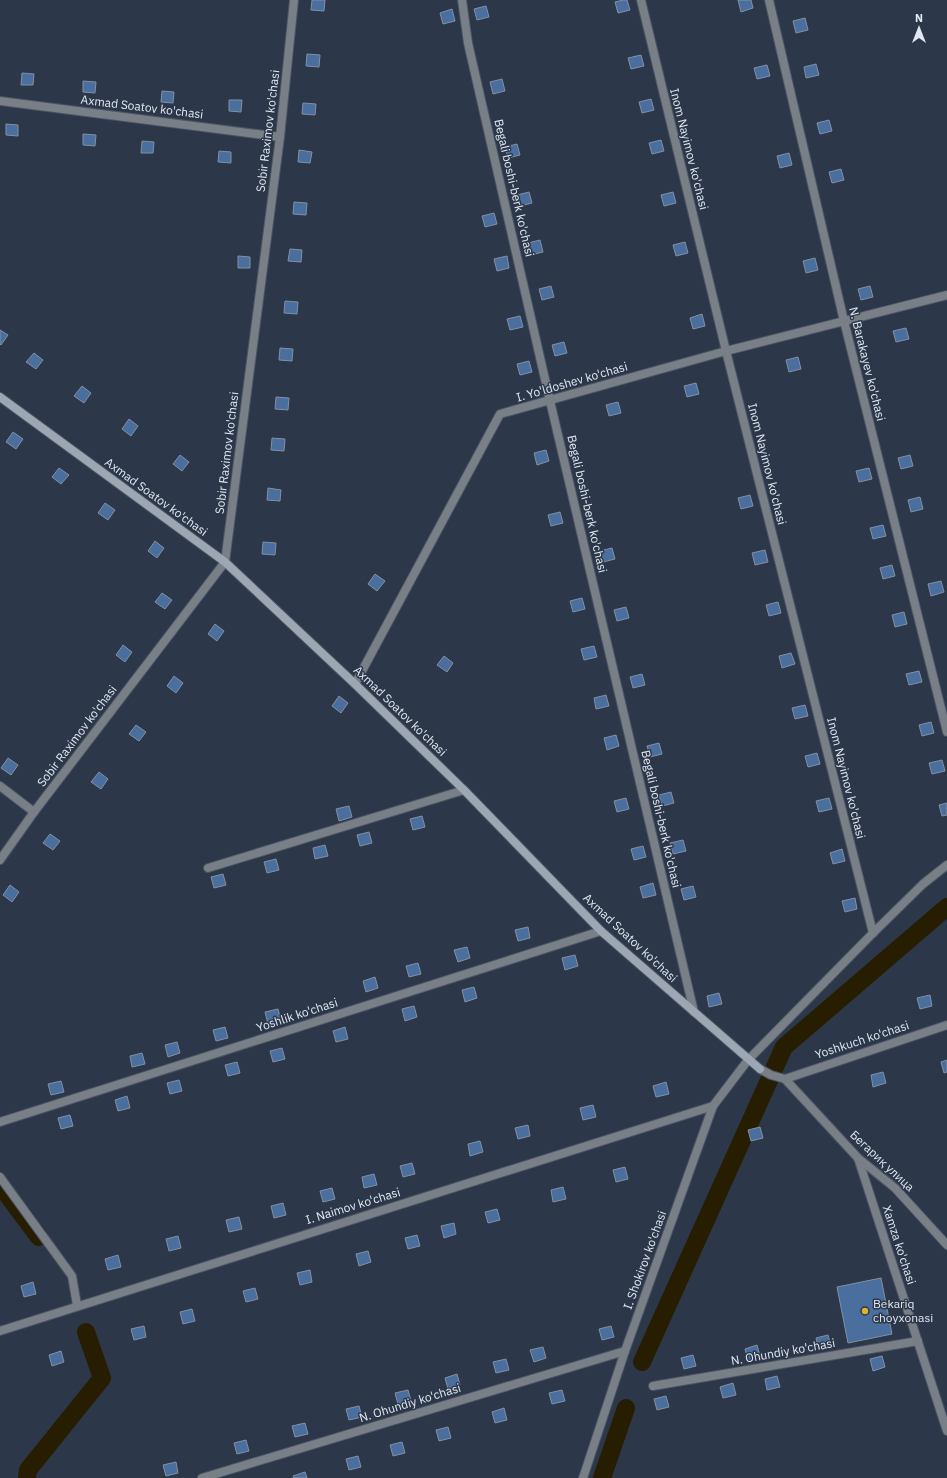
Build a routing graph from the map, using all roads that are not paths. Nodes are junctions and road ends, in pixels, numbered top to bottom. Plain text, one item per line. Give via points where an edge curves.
1 (294, 0) edge
2 (462, 0) edge
3 (640, 0) edge
4 (770, 0) edge
5 (0, 101) edge
6 (280, 137) junction
7 (947, 296) edge
8 (844, 321) junction
9 (726, 351) junction
10 (0, 397) edge
11 (550, 401) junction
12 (224, 562) junction
13 (355, 684) junction
14 (947, 732) edge
15 (0, 786) edge
16 (464, 790) junction
17 (34, 812) junction
18 (0, 860) edge
19 (947, 865) edge
20 (208, 868) dead end
21 (601, 931) junction
22 (873, 933) junction
23 (694, 1012) junction
24 (947, 1025) edge
25 (748, 1060) junction
26 (785, 1079) junction
27 (713, 1106) junction
28 (0, 1122) edge
29 (858, 1158) junction
30 (0, 1177) edge
31 (947, 1245) edge
32 (77, 1305) junction
33 (0, 1330) edge
34 (918, 1341) junction
35 (625, 1351) junction
36 (653, 1386) dead end
37 (947, 1431) edge
38 (202, 1478) edge
39 (583, 1478) edge

1 - 6 street, Sobir Raximov ko'chasi
2 - 11 street, Begali boshi-berk ko'chasi via 468,43
3 - 9 street, Inom Nayimov ko'chasi
4 - 8 street, N. Barakayev ko'chasi
5 - 6 street, Axmad Soatov ko'chasi
6 - 12 street, Sobir Raximov ko'chasi
7 - 8 street, I. Yo'ldoshev ko'chasi
8 - 9 street, I. Yo'ldoshev ko'chasi
8 - 14 street, N. Barakayev ko'chasi
9 - 11 street, I. Yo'ldoshev ko'chasi
9 - 22 street, Inom Nayimov ko'chasi
10 - 12 street, Axmad Soatov ko'chasi
11 - 13 street, I. Yo'ldoshev ko'chasi via 500,414
11 - 23 street, Begali boshi-berk ko'chasi
12 - 13 street, Axmad Soatov ko'chasi
12 - 17 street, Sobir Raximov ko'chasi
13 - 16 street, Axmad Soatov ko'chasi
15 - 17 street
16 - 20 street
16 - 21 street, Axmad Soatov ko'chasi
17 - 18 street, Sobir Raximov ko'chasi
19 - 22 street, I. Shokirov ko'chasi via 923,884
21 - 23 street, Axmad Soatov ko'chasi
21 - 28 street, Yoshlik ko'chasi
22 - 25 street, I. Shokirov ko'chasi
23 - 25 street, Axmad Soatov ko'chasi
24 - 26 street, Yoshkuch ko'chasi
25 - 26 street, Axmad Soatov ko'chasi via 760,1070
25 - 27 street, I. Shokirov ko'chasi
26 - 29 street, Бегариқ улица
27 - 32 street, I. Naimov ko'chasi
27 - 35 street, I. Shokirov ko'chasi
29 - 31 street, Бегариқ улица via 895,1188
29 - 34 street, Xamza ko'chasi
30 - 32 street via 72,1276
32 - 33 street, I. Naimov ko'chasi
34 - 36 street, N. Ohundiy ko'chasi
34 - 37 street, Xamza ko'chasi
35 - 38 street, N. Ohundiy ko'chasi
35 - 39 street, I. Shokirov ko'chasi

